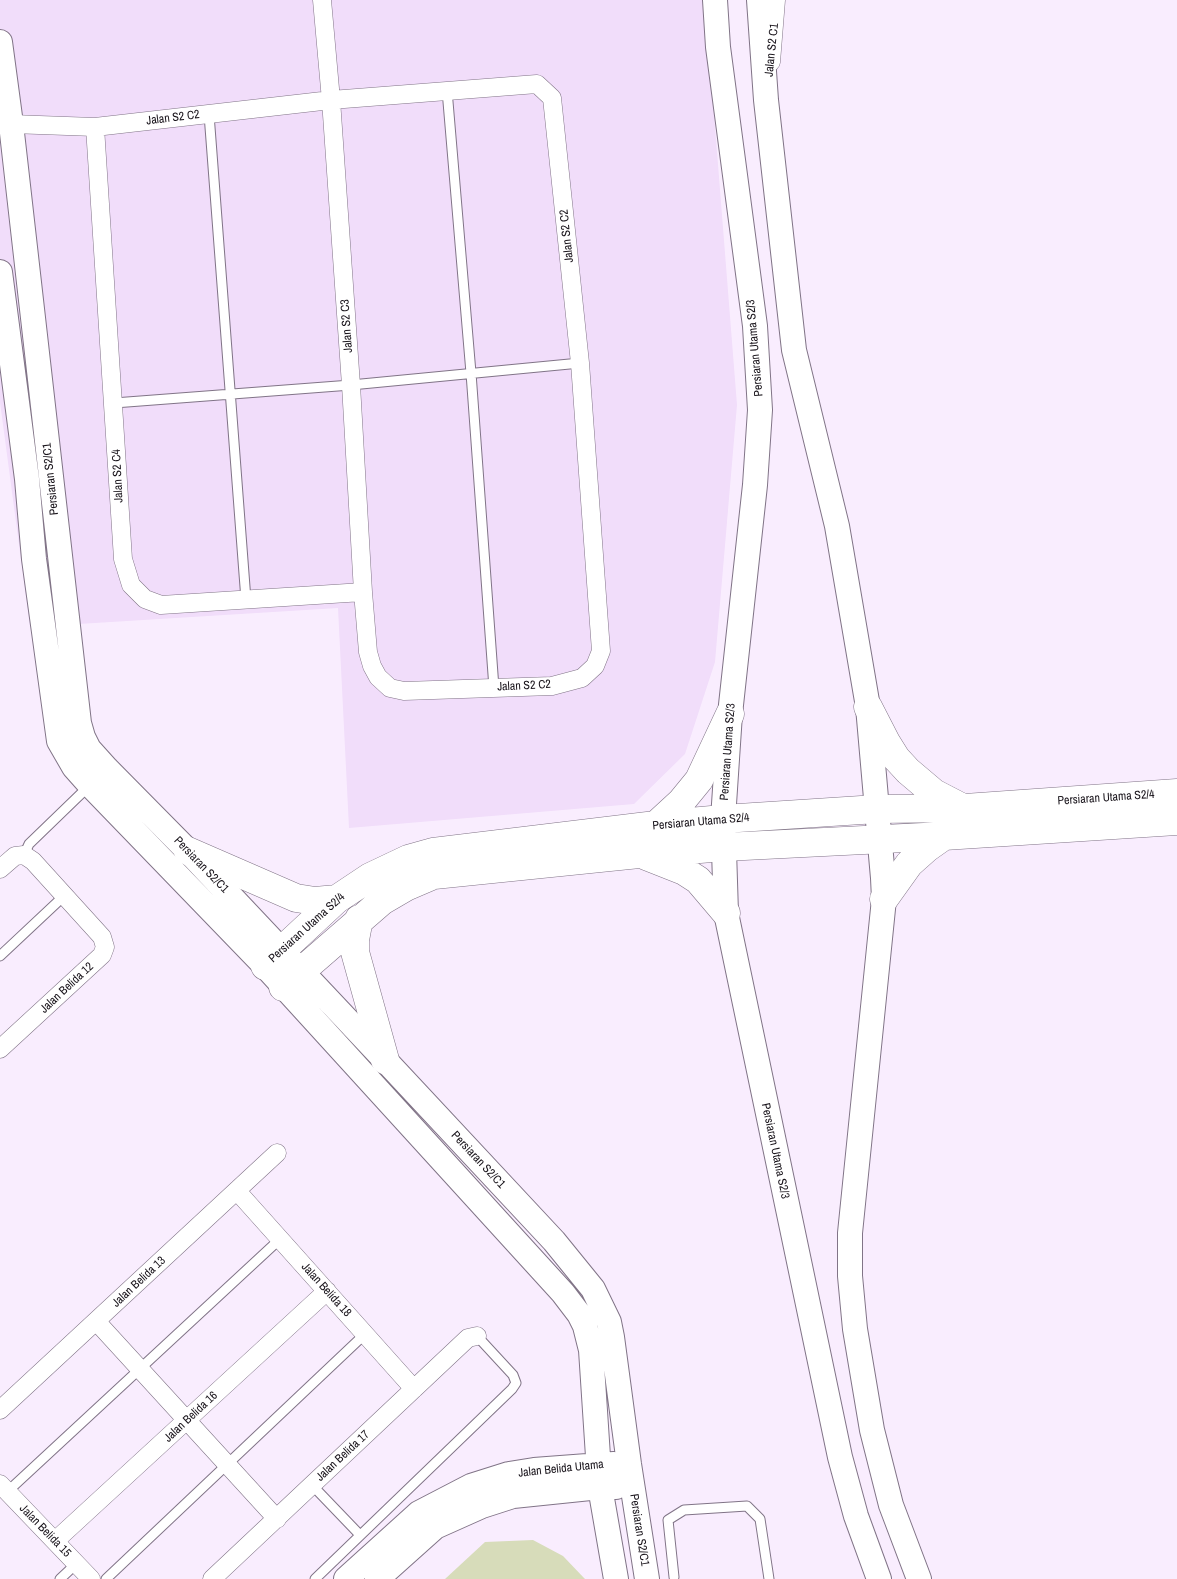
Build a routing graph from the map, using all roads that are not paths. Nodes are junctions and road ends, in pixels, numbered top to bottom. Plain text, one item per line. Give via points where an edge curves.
1 (322, 0) edge
2 (698, 0) edge
3 (715, 0) edge
4 (759, 0) edge
5 (776, 0) edge
6 (0, 42) edge
7 (718, 48) junction
8 (447, 90) junction
9 (331, 100) junction
10 (766, 100) junction
11 (209, 114) junction
12 (11, 124) junction
13 (95, 127) junction
14 (0, 272) edge
15 (580, 363) junction
16 (470, 373) junction
17 (351, 385) junction
18 (231, 395) junction
19 (114, 403) junction
20 (363, 592) junction
21 (246, 600) junction
22 (368, 652) joint
23 (494, 688) junction
24 (868, 707) junction
25 (730, 714) junction
26 (99, 777) junction
27 (1177, 793) edge
28 (964, 808) junction
29 (877, 809) junction
30 (723, 819) junction
31 (1177, 821) edge
32 (656, 825) junction
33 (944, 836) junction
34 (880, 839) junction
35 (724, 847) junction
36 (188, 851) junction
37 (639, 854) junction
38 (24, 855) junction
39 (0, 869) edge
40 (65, 895) junction
41 (337, 899) junction
42 (884, 899) junction
43 (726, 913) junction
44 (359, 919) junction
45 (0, 956) edge
46 (273, 958) junction
47 (292, 978) junction
48 (0, 1049) edge
49 (385, 1060) junction
50 (277, 1154) dead end
51 (237, 1191) junction
52 (280, 1239) junction
53 (327, 1291) junction
54 (96, 1321) junction
55 (365, 1334) junction
56 (477, 1336) joint
57 (140, 1368) junction
58 (414, 1389) junction
59 (0, 1410) edge
60 (187, 1420) junction
61 (227, 1464) junction
62 (629, 1464) junction
63 (599, 1475) junction
64 (312, 1485) junction
65 (632, 1487) junction
66 (4, 1488) edge
67 (276, 1518) junction
68 (360, 1535) junction
69 (55, 1541) junction
70 (76, 1564) junction
71 (674, 1577) dead end
72 (60, 1579) edge
73 (91, 1579) edge
74 (106, 1579) edge
75 (212, 1579) edge
76 (315, 1579) edge
77 (346, 1579) edge
78 (377, 1579) edge
79 (616, 1579) edge
80 (647, 1579) edge
81 (769, 1579) edge
82 (879, 1579) edge
83 (919, 1579) edge

1 - 9 street, Jalan S2 C3
2 - 7 main road
3 - 7 main road, Persiaran Utama S2/3
4 - 10 main road
5 - 10 street, Jalan S2 C1
6 - 12 main road, Persiaran S2/C1
7 - 25 main road, Persiaran Utama S2/3 via 755,326 760,410
8 - 9 street, Jalan S2 C2
8 - 15 street, Jalan S2 C2 via 537,84 552,98
8 - 16 lane
9 - 11 street, Jalan S2 C2
9 - 17 street, Jalan S2 C3
10 - 24 main road via 794,350 837,526
11 - 13 street, Jalan S2 C2
11 - 18 lane
12 - 13 street, Jalan S2 C2
12 - 26 main road, Persiaran S2/C1 via 79,723
13 - 19 street, Jalan S2 C4
14 - 26 main road, Persiaran S2/C1 via 59,741 74,767
15 - 16 lane
15 - 23 street, Jalan S2 C2 via 601,652 595,666 582,678 552,686
16 - 17 lane
16 - 23 lane
17 - 18 lane
17 - 20 street, Jalan S2 C3
18 - 19 lane
18 - 21 lane
19 - 21 street, Jalan S2 C4 via 123,559 132,585 144,599 161,605
20 - 21 street, Jalan S2 C4
20 - 22 street, Jalan S2 C3
22 - 23 street, Jalan S2 C2 via 378,678 390,688 404,691
24 - 28 main road via 886,742 908,771 934,793
24 - 29 main road
25 - 30 main road, Persiaran Utama S2/3
25 - 32 main road via 699,780
26 - 36 main road, Persiaran S2/C1
26 - 38 lane via 29,844
26 - 46 main road, Persiaran S2/C1
27 - 28 main road, Persiaran Utama S2/4
28 - 29 main road, Persiaran Utama S2/4
29 - 30 main road, Persiaran Utama S2/4
29 - 34 main road
30 - 32 main road, Persiaran Utama S2/4
30 - 35 main road, Persiaran Utama S2/3
31 - 33 main road
32 - 41 main road, Persiaran Utama S2/4 via 433,852 370,876
33 - 34 main road
33 - 42 main road via 916,857
34 - 35 main road
34 - 42 main road
35 - 37 main road
35 - 43 main road, Persiaran Utama S2/3
36 - 41 main road via 296,898 314,901
36 - 46 main road, Persiaran S2/C1
37 - 43 main road via 684,871 698,880
37 - 44 main road via 434,875 406,886
38 - 39 street via 15,856
38 - 40 street, Jalan Belida 12
40 - 45 lane
40 - 48 street, Jalan Belida 12 via 102,937 105,946 102,955
41 - 46 main road, Persiaran Utama S2/4
42 - 83 main road via 853,1194 850,1276 855,1329 872,1430 891,1505
43 - 82 main road, Persiaran Utama S2/3 via 840,1457 856,1516
44 - 47 main road
44 - 49 main road via 355,952
46 - 47 main road, Persiaran S2/C1
47 - 49 main road, Persiaran S2/C1
47 - 63 main road, Persiaran S2/C1 via 579,1314 591,1350
49 - 62 main road, Persiaran S2/C1 via 554,1241 593,1289 609,1322
50 - 51 street, Jalan Belida 13
51 - 52 street, Jalan Belida 18
51 - 54 street, Jalan Belida 13
52 - 53 street, Jalan Belida 18
52 - 57 lane
53 - 55 street, Jalan Belida 18
53 - 60 street, Jalan Belida 16
54 - 57 street
54 - 59 street, Jalan Belida 13
55 - 58 street, Jalan Belida 18
55 - 61 lane
56 - 58 street, Jalan Belida 17 via 468,1338
56 - 68 lane via 513,1375 516,1383 512,1390
57 - 60 street
57 - 66 lane
58 - 64 street, Jalan Belida 17
60 - 61 street
60 - 69 street, Jalan Belida 16
61 - 67 street
61 - 74 lane
62 - 63 main road, Jalan Belida Utama
62 - 65 main road, Persiaran S2/C1
63 - 65 main road, Jalan Belida Utama
63 - 77 main road, Jalan Belida Utama via 534,1470 471,1486 419,1513
63 - 78 main road, Jalan Belida Utama via 513,1496 435,1527
63 - 79 main road, Persiaran S2/C1
64 - 67 street, Jalan Belida 17
64 - 68 lane
65 - 80 main road, Persiaran S2/C1
66 - 69 street, Jalan Belida 15
67 - 75 street, Jalan Belida 17
68 - 76 lane
69 - 70 street, Jalan Belida 15
70 - 72 lane
70 - 73 street, Jalan Belida 15
71 - 81 lane via 668,1520 684,1510 747,1506 760,1519

